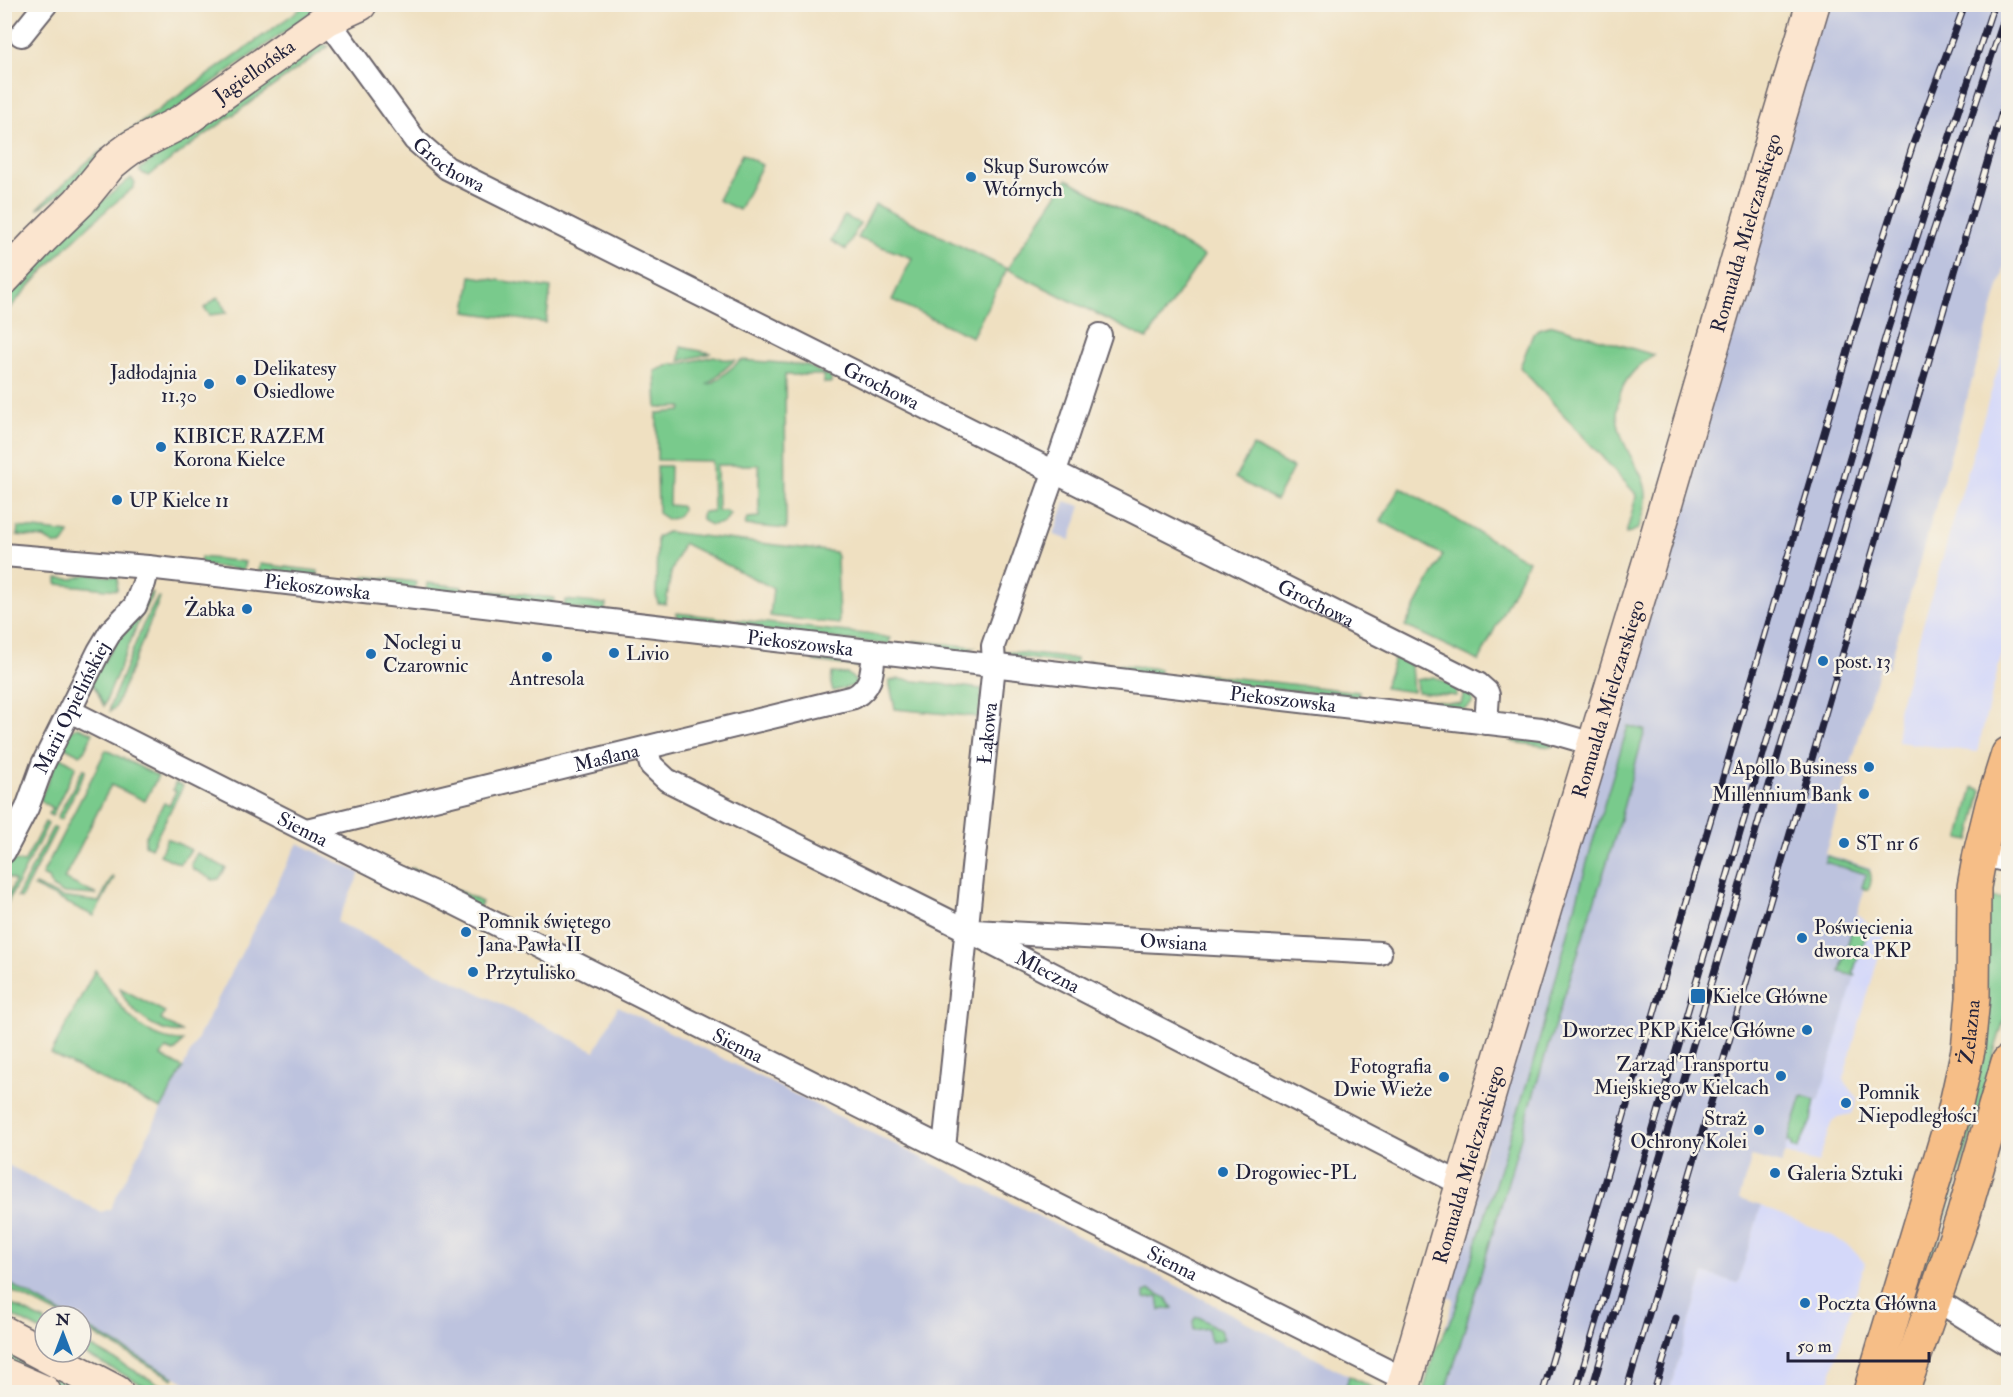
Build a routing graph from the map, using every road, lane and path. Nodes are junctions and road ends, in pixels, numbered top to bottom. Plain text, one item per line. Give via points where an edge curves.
1 (46, 4) edge
2 (360, 4) edge
3 (1813, 4) edge
4 (332, 12) edge
5 (21, 35) dead end
6 (4, 278) edge
7 (1100, 335) dead end
8 (1054, 471) junction
9 (4, 555) edge
10 (148, 567) junction
11 (874, 651) junction
12 (994, 665) junction
13 (70, 711) junction
14 (1486, 723) junction
15 (1593, 744) junction
16 (646, 748) junction
17 (2007, 765) edge
18 (307, 830) junction
19 (4, 852) edge
20 (1994, 858) edge
21 (967, 930) junction
22 (1380, 953) dead end
23 (2008, 1062) edge
24 (944, 1148) junction
25 (1463, 1185) junction
26 (1935, 1299) junction
27 (4, 1333) edge
28 (2008, 1344) edge
29 (4, 1375) edge
30 (1404, 1386) edge
31 (44, 1392) edge
32 (116, 1392) edge
33 (1870, 1392) edge
34 (1902, 1392) edge

1 - 5 street
2 - 4 street, Jagiellońska
3 - 15 street, Romualda Mielczarskiego
4 - 6 street, Jagiellońska via 183,121 131,170 79,202
4 - 8 street, Grochowa via 415,140 447,168
7 - 8 street, Łąkowa
8 - 12 street, Łąkowa via 993,646
8 - 14 street, Grochowa via 1467,678 1487,692
9 - 10 street, Piekoszowska
10 - 11 street, Piekoszowska
10 - 13 street, Marii Opielińskiej via 135,606 107,638
11 - 12 street, Piekoszowska
11 - 16 street, Maślana via 872,677 854,697
12 - 14 street, Piekoszowska
12 - 21 street, Łąkowa
13 - 18 street, Sienna
13 - 19 street, Marii Opielińskiej
14 - 15 street, Piekoszowska via 1549,730
15 - 25 street, Romualda Mielczarskiego
16 - 18 street, Maślana
16 - 21 street, Mleczna via 651,765 667,780
17 - 20 main road, Żelazna via 1992,805
18 - 24 street, Sienna
20 - 33 main road, Żelazna via 1974,887 1973,998 1968,1050 1949,1131
21 - 22 street, Owsiana
21 - 24 street, Łąkowa
21 - 25 street, Mleczna
23 - 26 main road
24 - 30 street, Sienna
25 - 30 street, Romualda Mielczarskiego
26 - 28 street
26 - 34 main road
27 - 32 street
29 - 31 street

